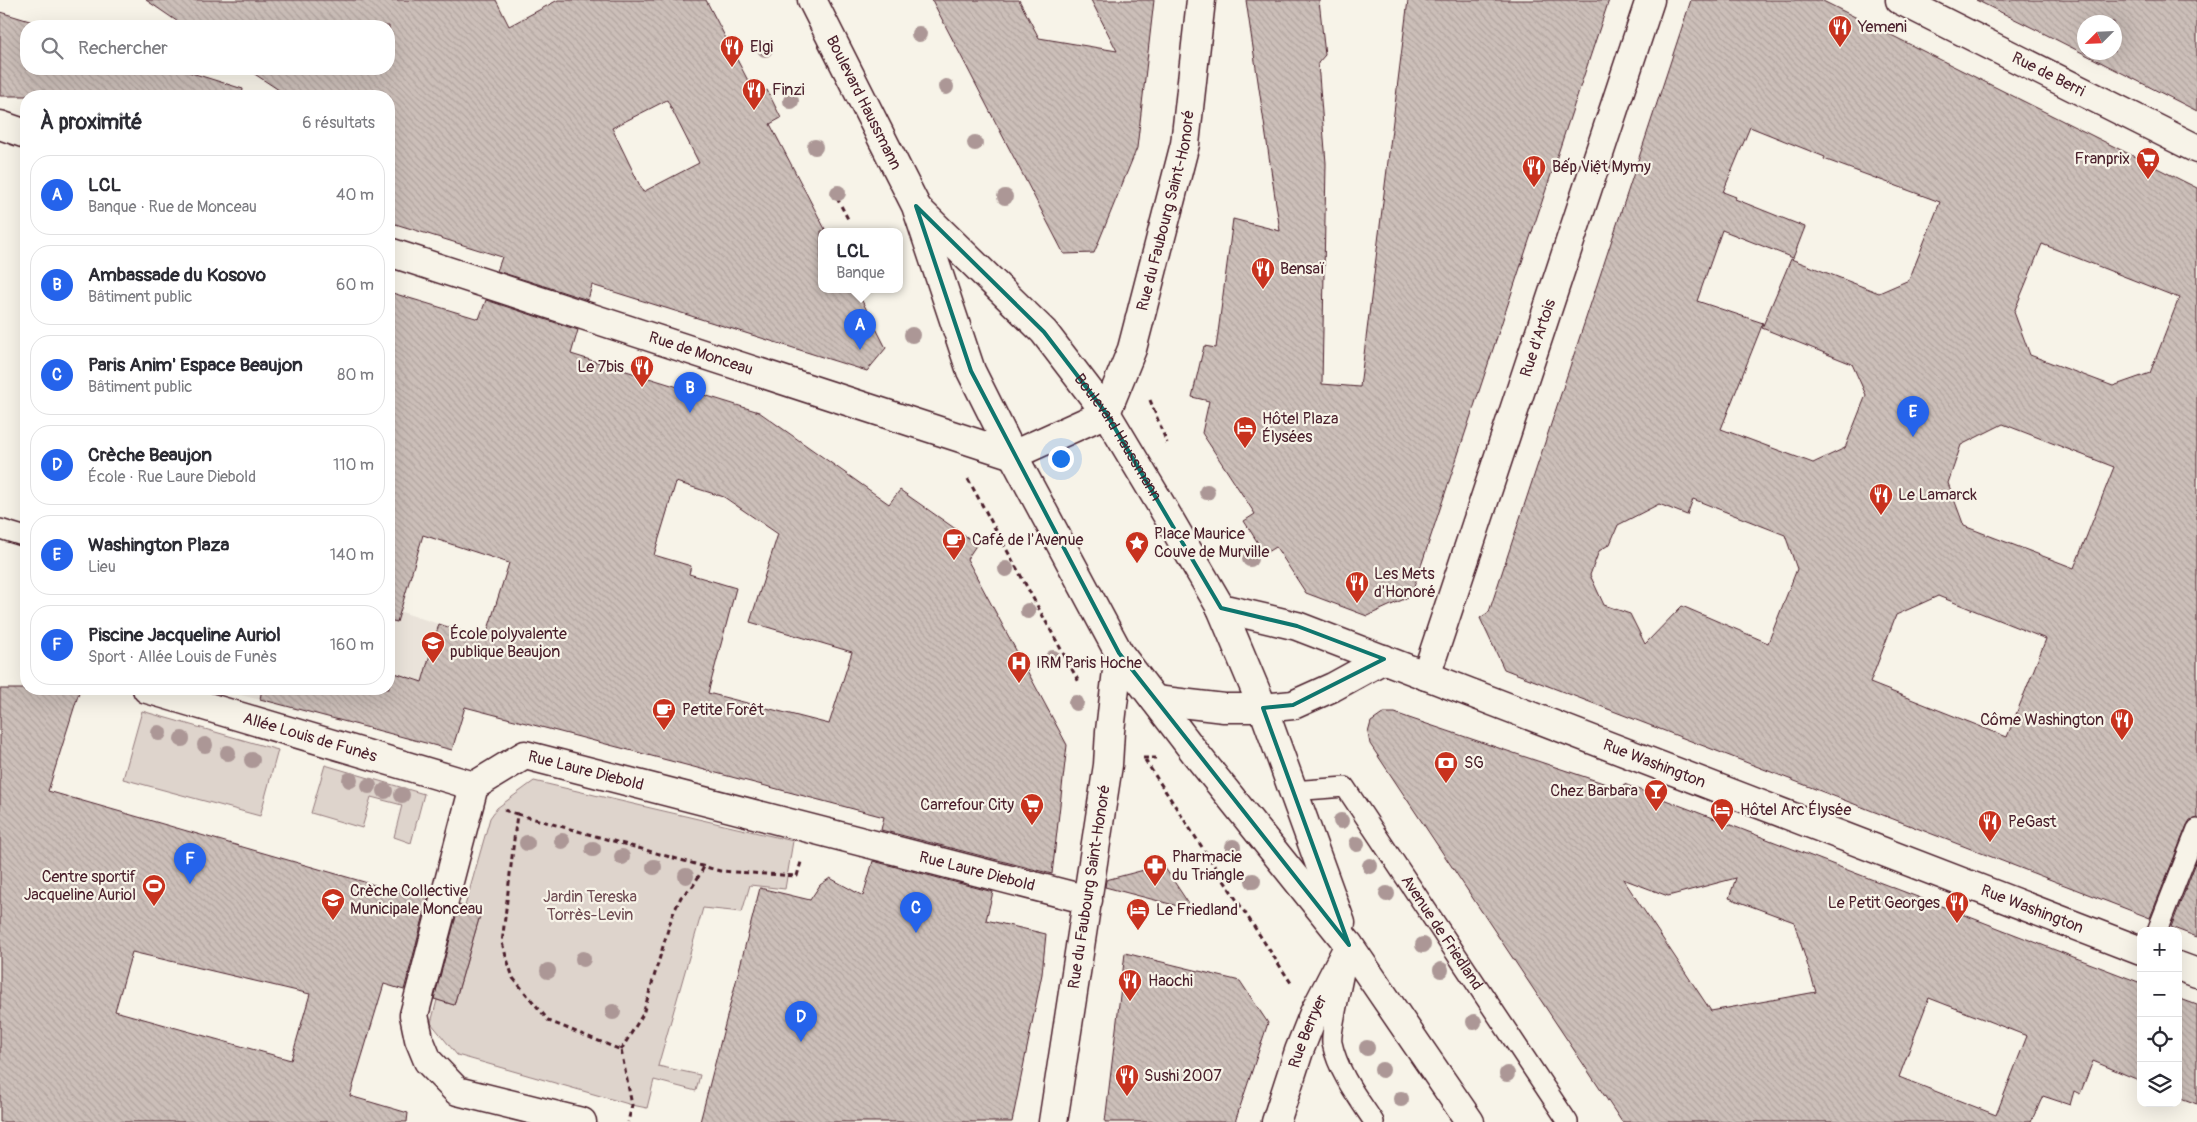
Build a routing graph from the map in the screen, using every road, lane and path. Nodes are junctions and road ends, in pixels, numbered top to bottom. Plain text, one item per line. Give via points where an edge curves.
1 (812, 0) edge
2 (1201, 0) edge
3 (1650, 0) edge
4 (1900, 0) edge
5 (0, 126) edge
6 (20, 132) edge
7 (2197, 149) edge
8 (837, 198) dead end
9 (916, 206) junction
10 (848, 219) dead end
11 (395, 254) edge
12 (1106, 413) junction
13 (1013, 455) junction
14 (0, 529) edge
15 (995, 529) dead end
16 (20, 535) edge
17 (1221, 608) junction
18 (1119, 653) junction
19 (1384, 659) junction
20 (1426, 676) junction
21 (1080, 685) dead end
22 (167, 695) edge
23 (1155, 700) junction
24 (1263, 708) junction
25 (1145, 760) dead end
26 (474, 786) junction
27 (1292, 791) junction
28 (497, 808) dead end
29 (518, 814) junction
30 (809, 828) junction
31 (2197, 829) edge
32 (704, 867) junction
33 (1088, 900) junction
34 (2159, 927) edge
35 (1349, 945) junction
36 (2137, 949) edge
37 (2182, 967) edge
38 (2197, 973) edge
39 (1292, 985) dead end
40 (621, 1050) junction
41 (582, 1122) edge
42 (628, 1122) edge
43 (1053, 1122) edge
44 (1276, 1122) edge
45 (1374, 1122) edge
46 (1470, 1122) edge
47 (1568, 1122) edge

1 - 9 street, Boulevard Haussmann
2 - 12 street, Rue du Faubourg Saint-Honoré via 1185,144 1132,349
3 - 20 street, Rue d'Artois
4 - 7 street, Rue de Berri
5 - 6 street
8 - 10 path
9 - 12 street, Boulevard Haussmann via 1044,332
9 - 13 street, Boulevard Haussmann via 964,352
11 - 13 street, Rue de Monceau
12 - 13 street
12 - 17 street, Boulevard Haussmann
13 - 18 street, Boulevard Haussmann
14 - 16 lane
15 - 21 path
17 - 19 street, Rue Washington via 1297,626
17 - 24 street, Boulevard Haussmann
18 - 23 street, Boulevard Haussmann
18 - 33 street, Rue du Faubourg Saint-Honoré via 1108,765
19 - 20 street, Rue Washington
19 - 24 street via 1293,705
20 - 36 street, Rue Washington
22 - 26 street, Allée Louis de Funès
23 - 24 street via 1224,708
23 - 35 street
24 - 27 street
25 - 39 path
26 - 30 street, Rue Laure Diebold via 525,755
26 - 41 street via 414,1015 419,1038 428,1061 457,1091
27 - 35 street
27 - 47 lane, Avenue de Friedland via 1345,787
28 - 29 path
29 - 32 path
29 - 40 path via 502,944 513,978 549,1021
30 - 32 path via 797,876
30 - 33 street, Rue Laure Diebold
31 - 34 lane
32 - 40 path via 672,916 643,1014
33 - 43 street, Rue du Faubourg Saint-Honoré
35 - 44 street, Rue Berryer via 1314,1013
35 - 45 lane via 1331,1041 1351,1087
35 - 46 street
37 - 38 street
40 - 42 path via 632,1105

